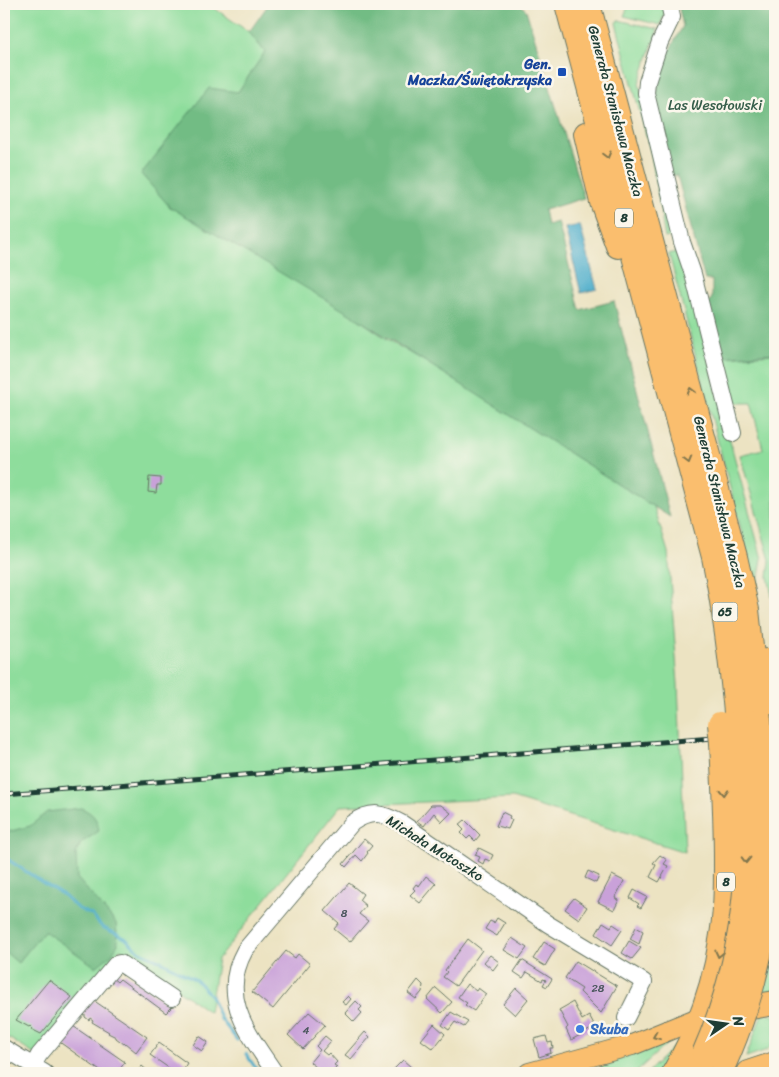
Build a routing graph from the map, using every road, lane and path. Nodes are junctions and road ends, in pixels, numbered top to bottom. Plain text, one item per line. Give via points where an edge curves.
1 (551, 4) edge
2 (567, 4) edge
3 (588, 4) edge
4 (604, 4) edge
5 (671, 10) edge
6 (595, 72) junction
7 (676, 338) junction
8 (663, 362) junction
9 (733, 434) dead end
10 (711, 504) junction
11 (775, 703) edge
12 (740, 732) junction
13 (172, 998) dead end
14 (775, 1003) edge
15 (701, 1017) junction
16 (626, 1018) dead end
17 (4, 1048) edge
18 (775, 1064) edge
19 (591, 1066) edge
20 (711, 1067) edge
21 (39, 1069) edge
22 (275, 1073) edge
23 (529, 1073) edge
24 (674, 1073) edge
25 (748, 1073) edge

1 - 8 highway via 602,202
2 - 6 highway, Generała Stanisława Maczka / 8
3 - 6 highway, Generała Stanisława Maczka / 8
4 - 7 highway via 652,189
5 - 9 street via 646,93
6 - 7 highway, Generała Stanisława Maczka / 8
6 -> 8 highway, Generała Stanisława Maczka / 8
10 -> 7 highway, Generała Stanisława Maczka / 8
8 -> 10 highway, Generała Stanisława Maczka / 8
10 - 11 highway, 8 via 746,566
10 - 12 highway, 8 via 704,549
10 - 12 highway, Generała Stanisława Maczka / 65 via 735,557 746,610
12 -> 15 highway, 8 via 725,800 726,894 722,941
12 - 20 highway, Generała Stanisława Maczka / 65, bridge via 769,853 757,893 759,960 751,993 740,1025
13 - 21 street via 120,963 116,964 39,1055
14 - 15 highway
15 -> 19 main road
15 - 24 highway, 8
16 - 22 street, Michała Motoszko via 644,982 548,924 403,824 387,816 368,814 352,823 245,950 238,963 234,987 238,1010 246,1029
17 - 21 street
18 - 25 highway
19 - 23 main road

